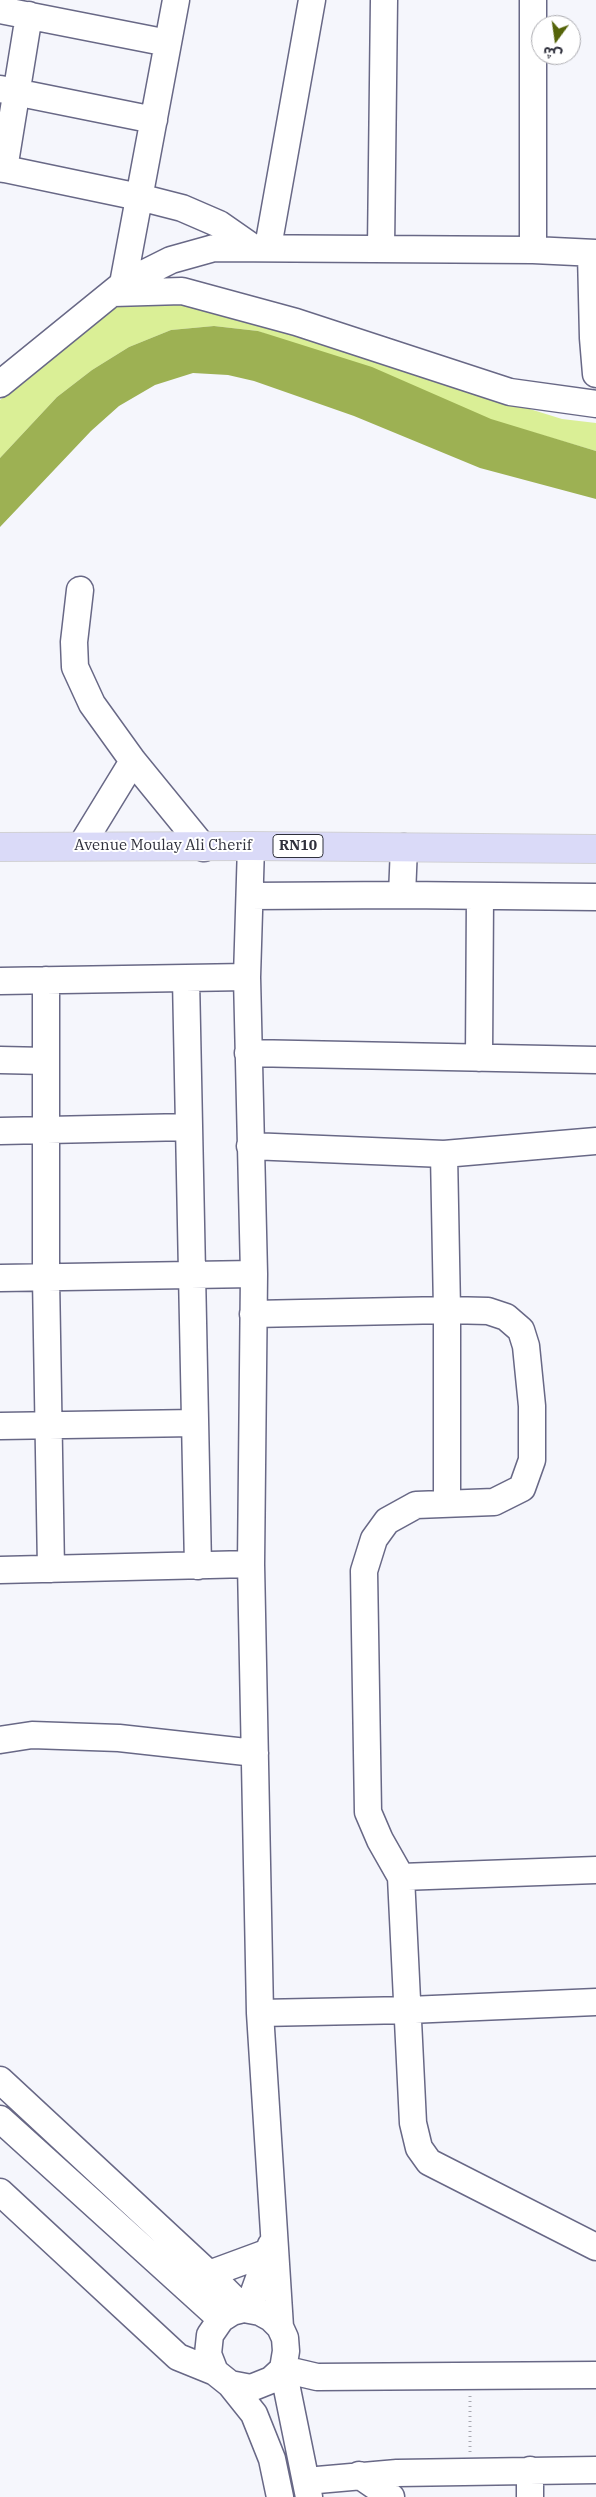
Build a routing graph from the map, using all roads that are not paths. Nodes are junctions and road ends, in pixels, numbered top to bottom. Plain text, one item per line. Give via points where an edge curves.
1 (176, 0) edge
2 (312, 0) edge
3 (384, 0) edge
4 (533, 0) edge
5 (0, 10) edge
6 (29, 15) junction
7 (168, 42) junction
8 (8, 90) edge
9 (154, 120) junction
10 (2, 169) edge
11 (139, 197) junction
12 (260, 247) junction
13 (380, 248) junction
14 (533, 250) junction
15 (593, 254) edge
16 (118, 288) junction
17 (594, 338) edge
18 (596, 374) edge
19 (0, 384) edge
20 (596, 404) edge
21 (80, 590) dead end
22 (133, 761) junction
23 (81, 846) junction
24 (251, 846) junction
25 (0, 847) edge
26 (404, 847) junction
27 (204, 848) junction
28 (596, 849) edge
29 (402, 895) junction
30 (250, 896) junction
31 (480, 896) junction
32 (596, 897) edge
33 (186, 978) junction
34 (247, 978) junction
35 (46, 980) junction
36 (0, 981) edge
37 (248, 1053) junction
38 (478, 1058) junction
39 (0, 1060) edge
40 (596, 1060) edge
41 (46, 1061) junction
42 (189, 1127) junction
43 (46, 1130) junction
44 (0, 1131) edge
45 (596, 1142) edge
46 (250, 1146) junction
47 (444, 1154) junction
48 (254, 1274) junction
49 (192, 1276) junction
50 (0, 1278) edge
51 (46, 1278) junction
52 (447, 1310) junction
53 (253, 1314) junction
54 (195, 1423) junction
55 (0, 1426) edge
56 (50, 1426) junction
57 (447, 1502) junction
58 (251, 1564) junction
59 (198, 1566) junction
60 (51, 1569) junction
61 (0, 1570) edge
62 (0, 1740) edge
63 (255, 1753) junction
64 (596, 1870) edge
65 (401, 1877) junction
66 (596, 2002) edge
67 (409, 2010) junction
68 (260, 2013) junction
69 (2, 2085) edge
70 (0, 2119) edge
71 (0, 2192) edge
72 (270, 2246) junction
73 (596, 2247) edge
74 (210, 2274) junction
75 (238, 2312) junction
76 (280, 2326) junction
77 (283, 2369) junction
78 (596, 2375) edge
79 (223, 2378) junction
80 (530, 2470) junction
81 (596, 2470) edge
82 (359, 2475) junction
83 (308, 2489) edge
84 (280, 2497) edge
85 (391, 2497) edge
86 (530, 2497) edge

1 - 7 street
2 - 12 street
3 - 13 street
4 - 14 street
5 - 6 street
6 - 7 street
6 - 8 street
7 - 9 street
8 - 9 street
8 - 10 street
9 - 11 street
10 - 11 street
11 - 12 street via 182,208
11 - 16 street
12 - 13 street
12 - 16 street via 214,248 180,257
13 - 14 street
14 - 15 street
15 - 17 street
16 - 19 street
16 - 20 street via 182,291 296,322 510,392
17 - 18 street
21 - 22 street via 74,642 75,668 92,704
22 - 23 street
22 - 27 street
23 - 25 main road, Avenue Moulay Ali Cherif / RN10
23 - 27 main road, Avenue Moulay Ali Cherif / RN10
24 - 26 main road, Avenue Moulay Ali Cherif / RN10
24 - 27 main road, Avenue Moulay Ali Cherif / RN10
24 - 30 street
26 - 28 main road, Avenue Moulay Ali Cherif / RN10
26 - 29 street
29 - 30 street
29 - 31 street
30 - 34 street
31 - 32 street
31 - 38 street
33 - 34 street
33 - 35 street
33 - 42 street
34 - 37 street
35 - 36 street
35 - 41 street
37 - 38 street
37 - 46 street
38 - 40 street
39 - 41 street
41 - 43 street
42 - 43 street
42 - 49 street
43 - 44 street
43 - 51 street
45 - 47 street
46 - 47 street
46 - 48 street
47 - 52 street
48 - 49 street
48 - 53 street
49 - 51 street
49 - 54 street
50 - 51 street
51 - 56 street
52 - 53 street
52 - 57 street
52 - 57 street via 488,1311 506,1317 521,1330 526,1346 532,1415 532,1460 522,1488 494,1502
53 - 58 street
54 - 56 street
54 - 59 street
55 - 56 street
56 - 60 street
57 - 65 street via 416,1505 387,1521 374,1539 364,1571 368,1812
58 - 59 street
58 - 63 street
59 - 60 street
60 - 61 street
62 - 63 street via 32,1735 119,1738
63 - 68 street
64 - 65 street
65 - 67 street
66 - 67 street
67 - 68 street
67 - 73 street via 413,2123 418,2148 430,2162
68 - 72 street
69 - 74 street
70 - 75 street
71 - 79 street via 178,2357
72 - 74 street
72 - 75 street
72 - 76 street
74 - 75 street
75 - 76 street via 260,2312
75 - 79 street via 210,2334 208,2354
76 - 77 street via 286,2351
77 - 78 street via 317,2377
77 - 79 street via 271,2380 251,2388
77 - 83 street
79 - 84 street via 254,2414 272,2459
80 - 81 street
80 - 82 street
80 - 86 street
82 - 83 street
82 - 85 street

